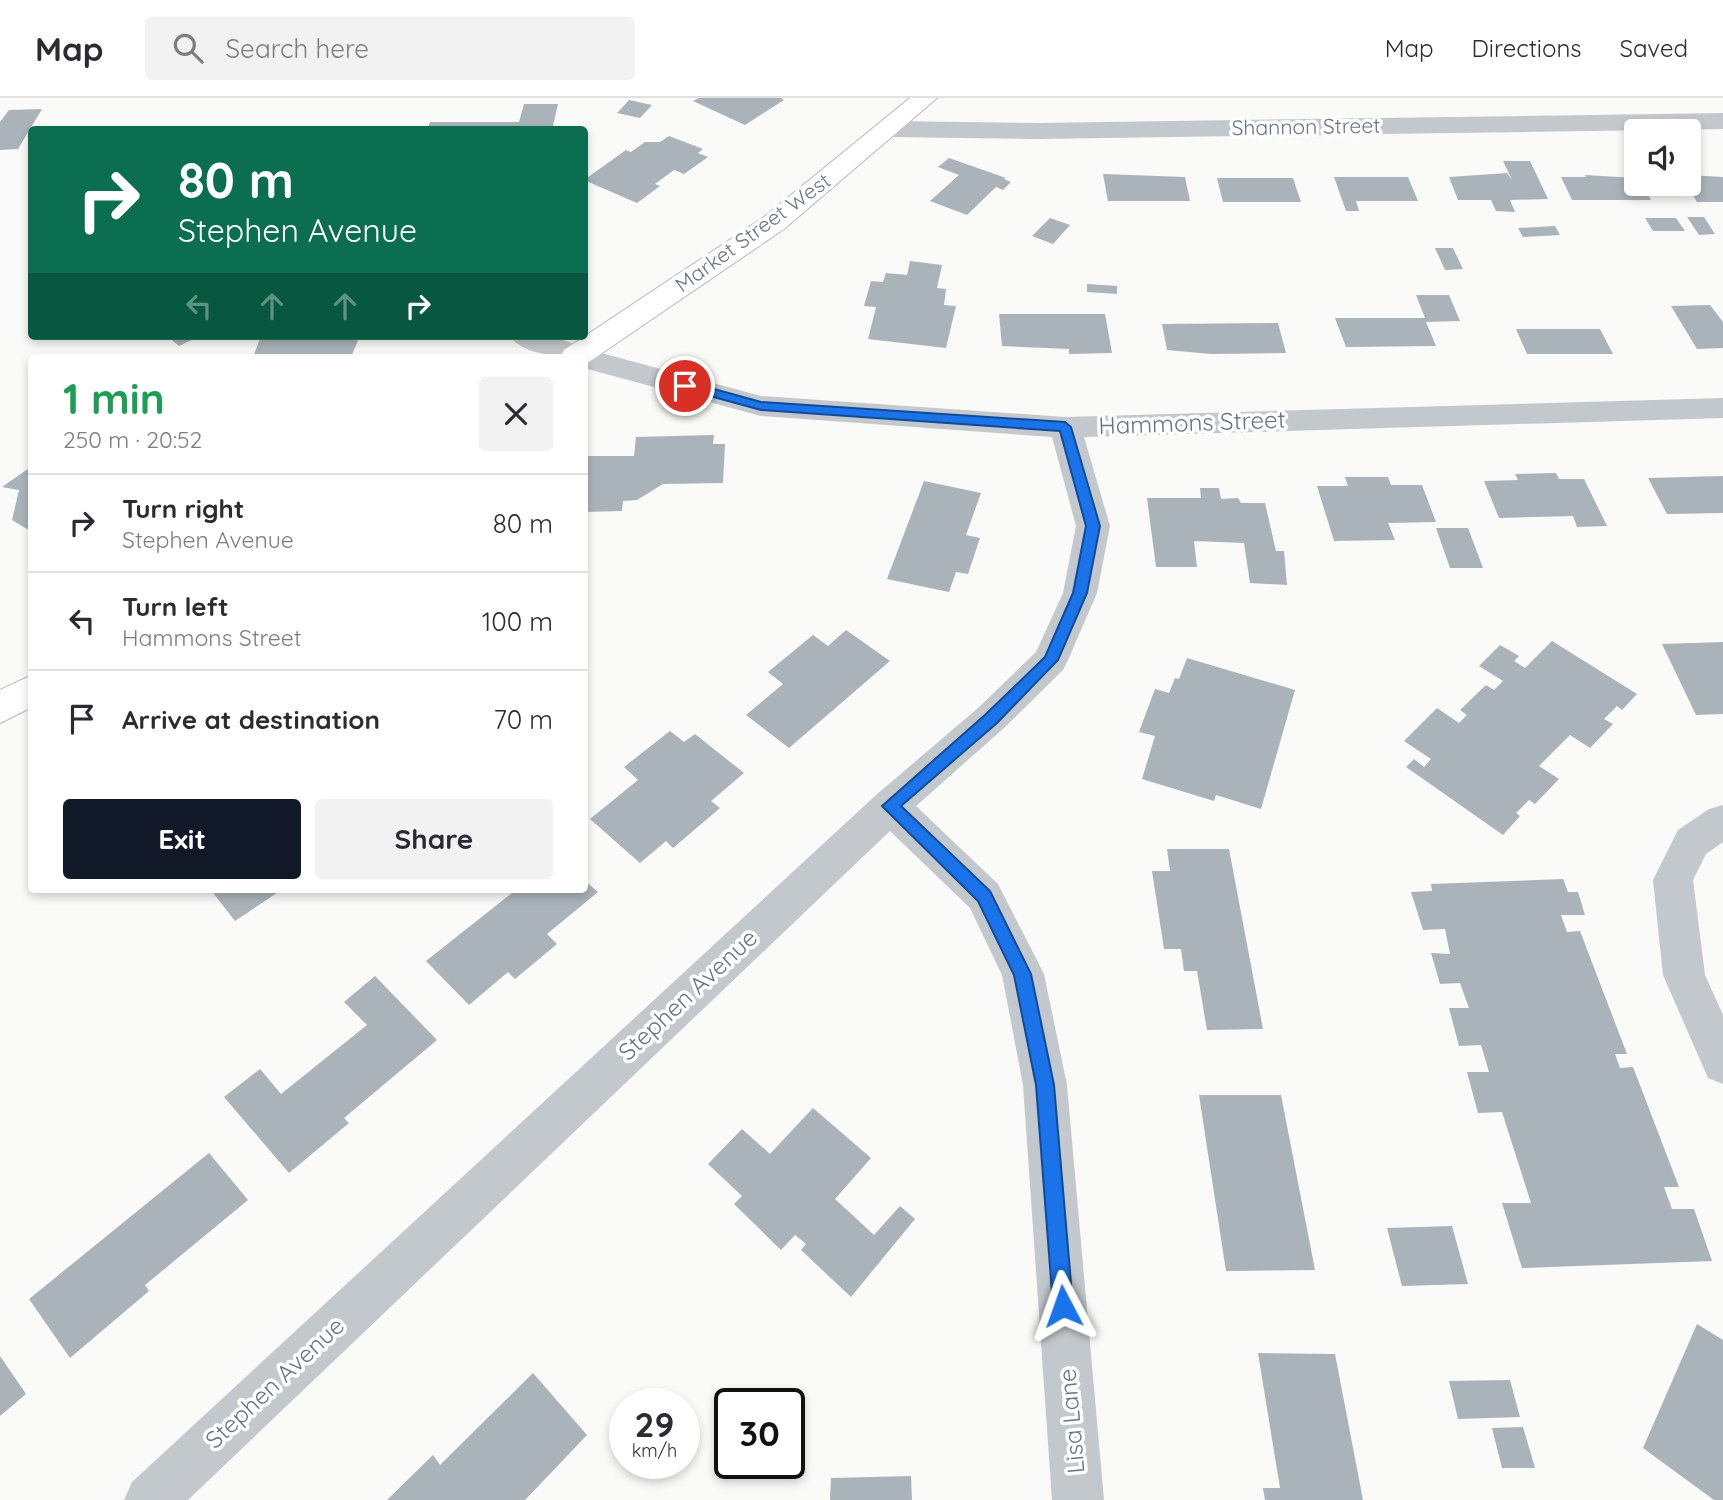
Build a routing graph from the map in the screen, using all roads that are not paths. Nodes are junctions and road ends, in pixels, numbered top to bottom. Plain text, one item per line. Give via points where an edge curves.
1 (925, 98) edge
2 (1723, 121) edge
3 (890, 129) junction
4 (535, 340) edge
5 (571, 354) edge
6 (583, 354) edge
7 (588, 359) edge
8 (1723, 408) edge
9 (1065, 427) junction
10 (28, 691) edge
11 (0, 708) edge
12 (890, 806) junction
13 (1723, 821) edge
14 (1723, 1063) edge
15 (150, 1500) edge
16 (1078, 1500) edge

1 - 3 main road, Market Street West
2 - 3 street, Shannon Street
3 - 6 main road, Market Street West via 774,223
4 - 5 street, Hammons Street
7 - 9 street, Hammons Street via 761,406
8 - 9 street, Hammons Street
9 - 12 street, Stephen Avenue via 1093,526 1080,593 1051,660
10 - 11 main road
12 - 15 street, Stephen Avenue
12 - 16 street, Lisa Lane via 984,896 1023,974 1045,1085
13 - 14 street via 1692,842 1673,880 1684,975

